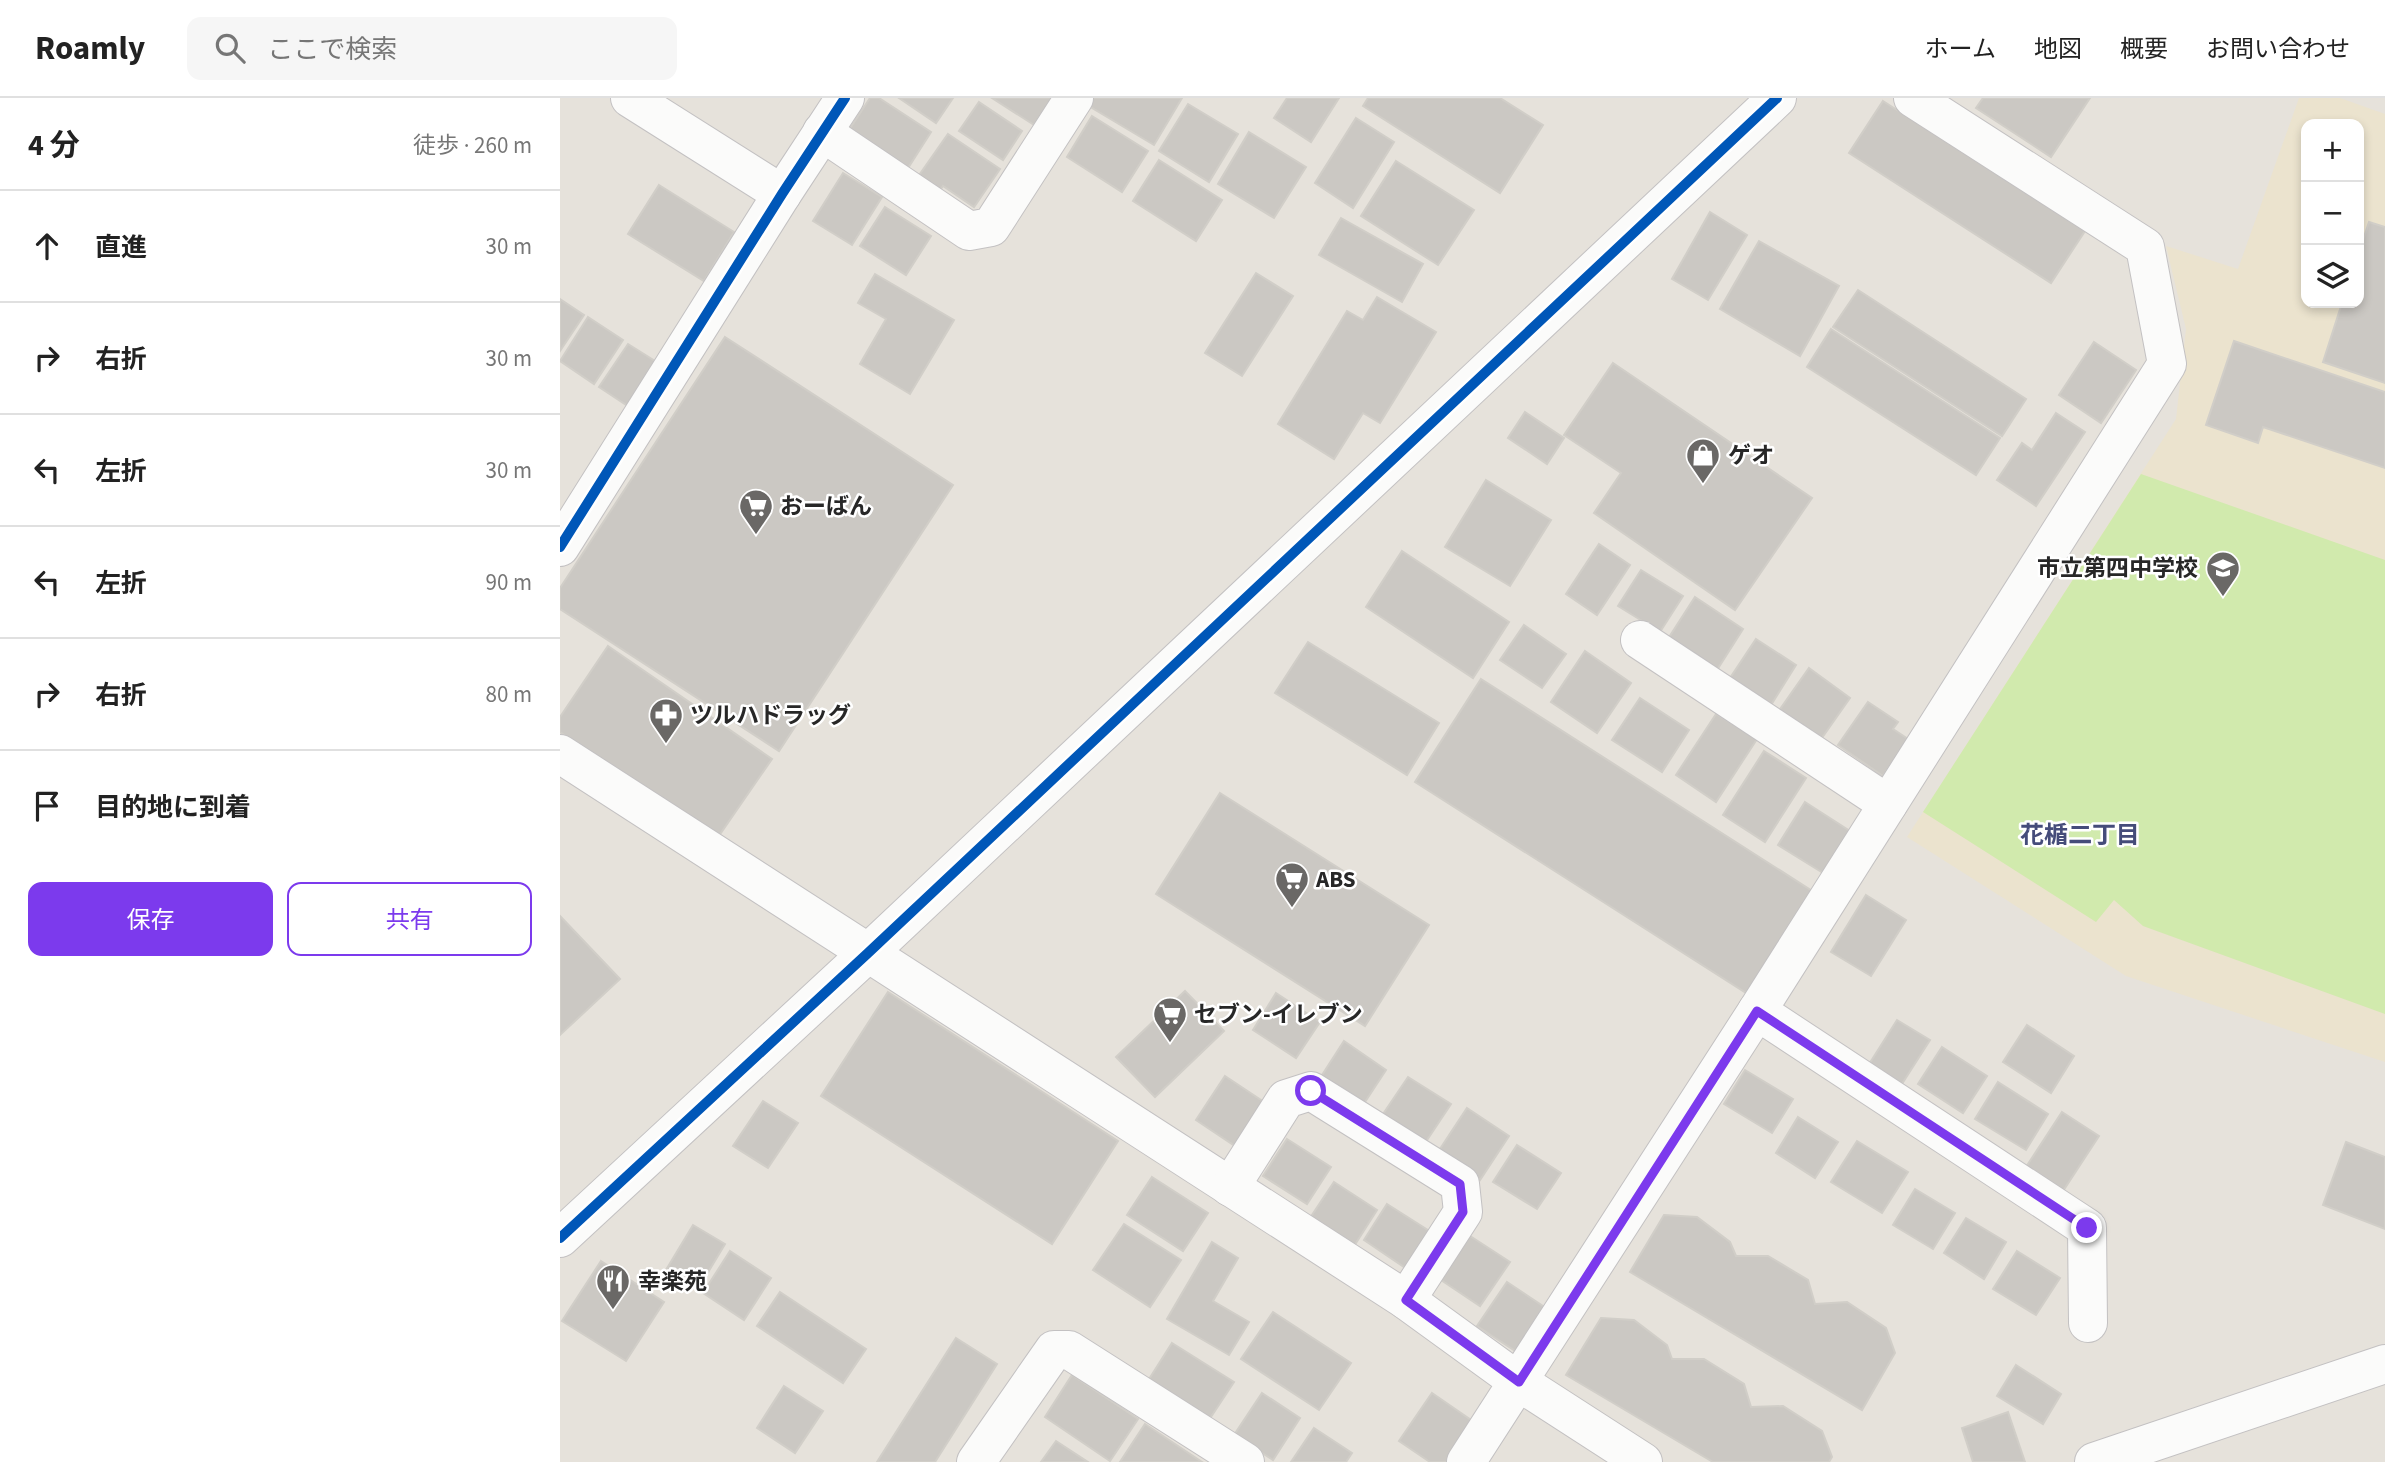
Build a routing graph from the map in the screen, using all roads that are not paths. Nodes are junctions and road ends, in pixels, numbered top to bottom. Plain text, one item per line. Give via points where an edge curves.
1 (630, 98) edge
2 (845, 98) edge
3 (1074, 98) edge
4 (1777, 98) edge
5 (1913, 98) edge
6 (822, 132) junction
7 (782, 194) junction
8 (560, 547) edge
9 (1640, 640) dead end
10 (560, 754) edge
11 (1888, 804) junction
12 (868, 953) junction
13 (1757, 1011) junction
14 (1230, 1187) junction
15 (560, 1238) edge
16 (1406, 1300) junction
17 (2088, 1323) dead end
18 (2385, 1364) edge
19 (1519, 1382) junction
20 (1233, 1459) edge
21 (976, 1462) edge
22 (1466, 1462) edge
23 (1643, 1462) edge
24 (2094, 1462) edge

1 - 7 street
2 - 6 street
3 - 6 street via 991,227 969,230
4 - 12 street
5 - 11 street via 2145,247 2167,364
6 - 7 street
7 - 8 street
9 - 11 street
10 - 12 street
11 - 13 street
12 - 14 street
12 - 15 street
13 - 17 street via 2087,1228
13 - 19 street
14 - 16 street
14 - 16 street via 1286,1099 1311,1091 1460,1184 1463,1212
16 - 19 street
18 - 24 street
19 - 22 street
19 - 23 street
20 - 21 street via 1069,1350 1054,1350

